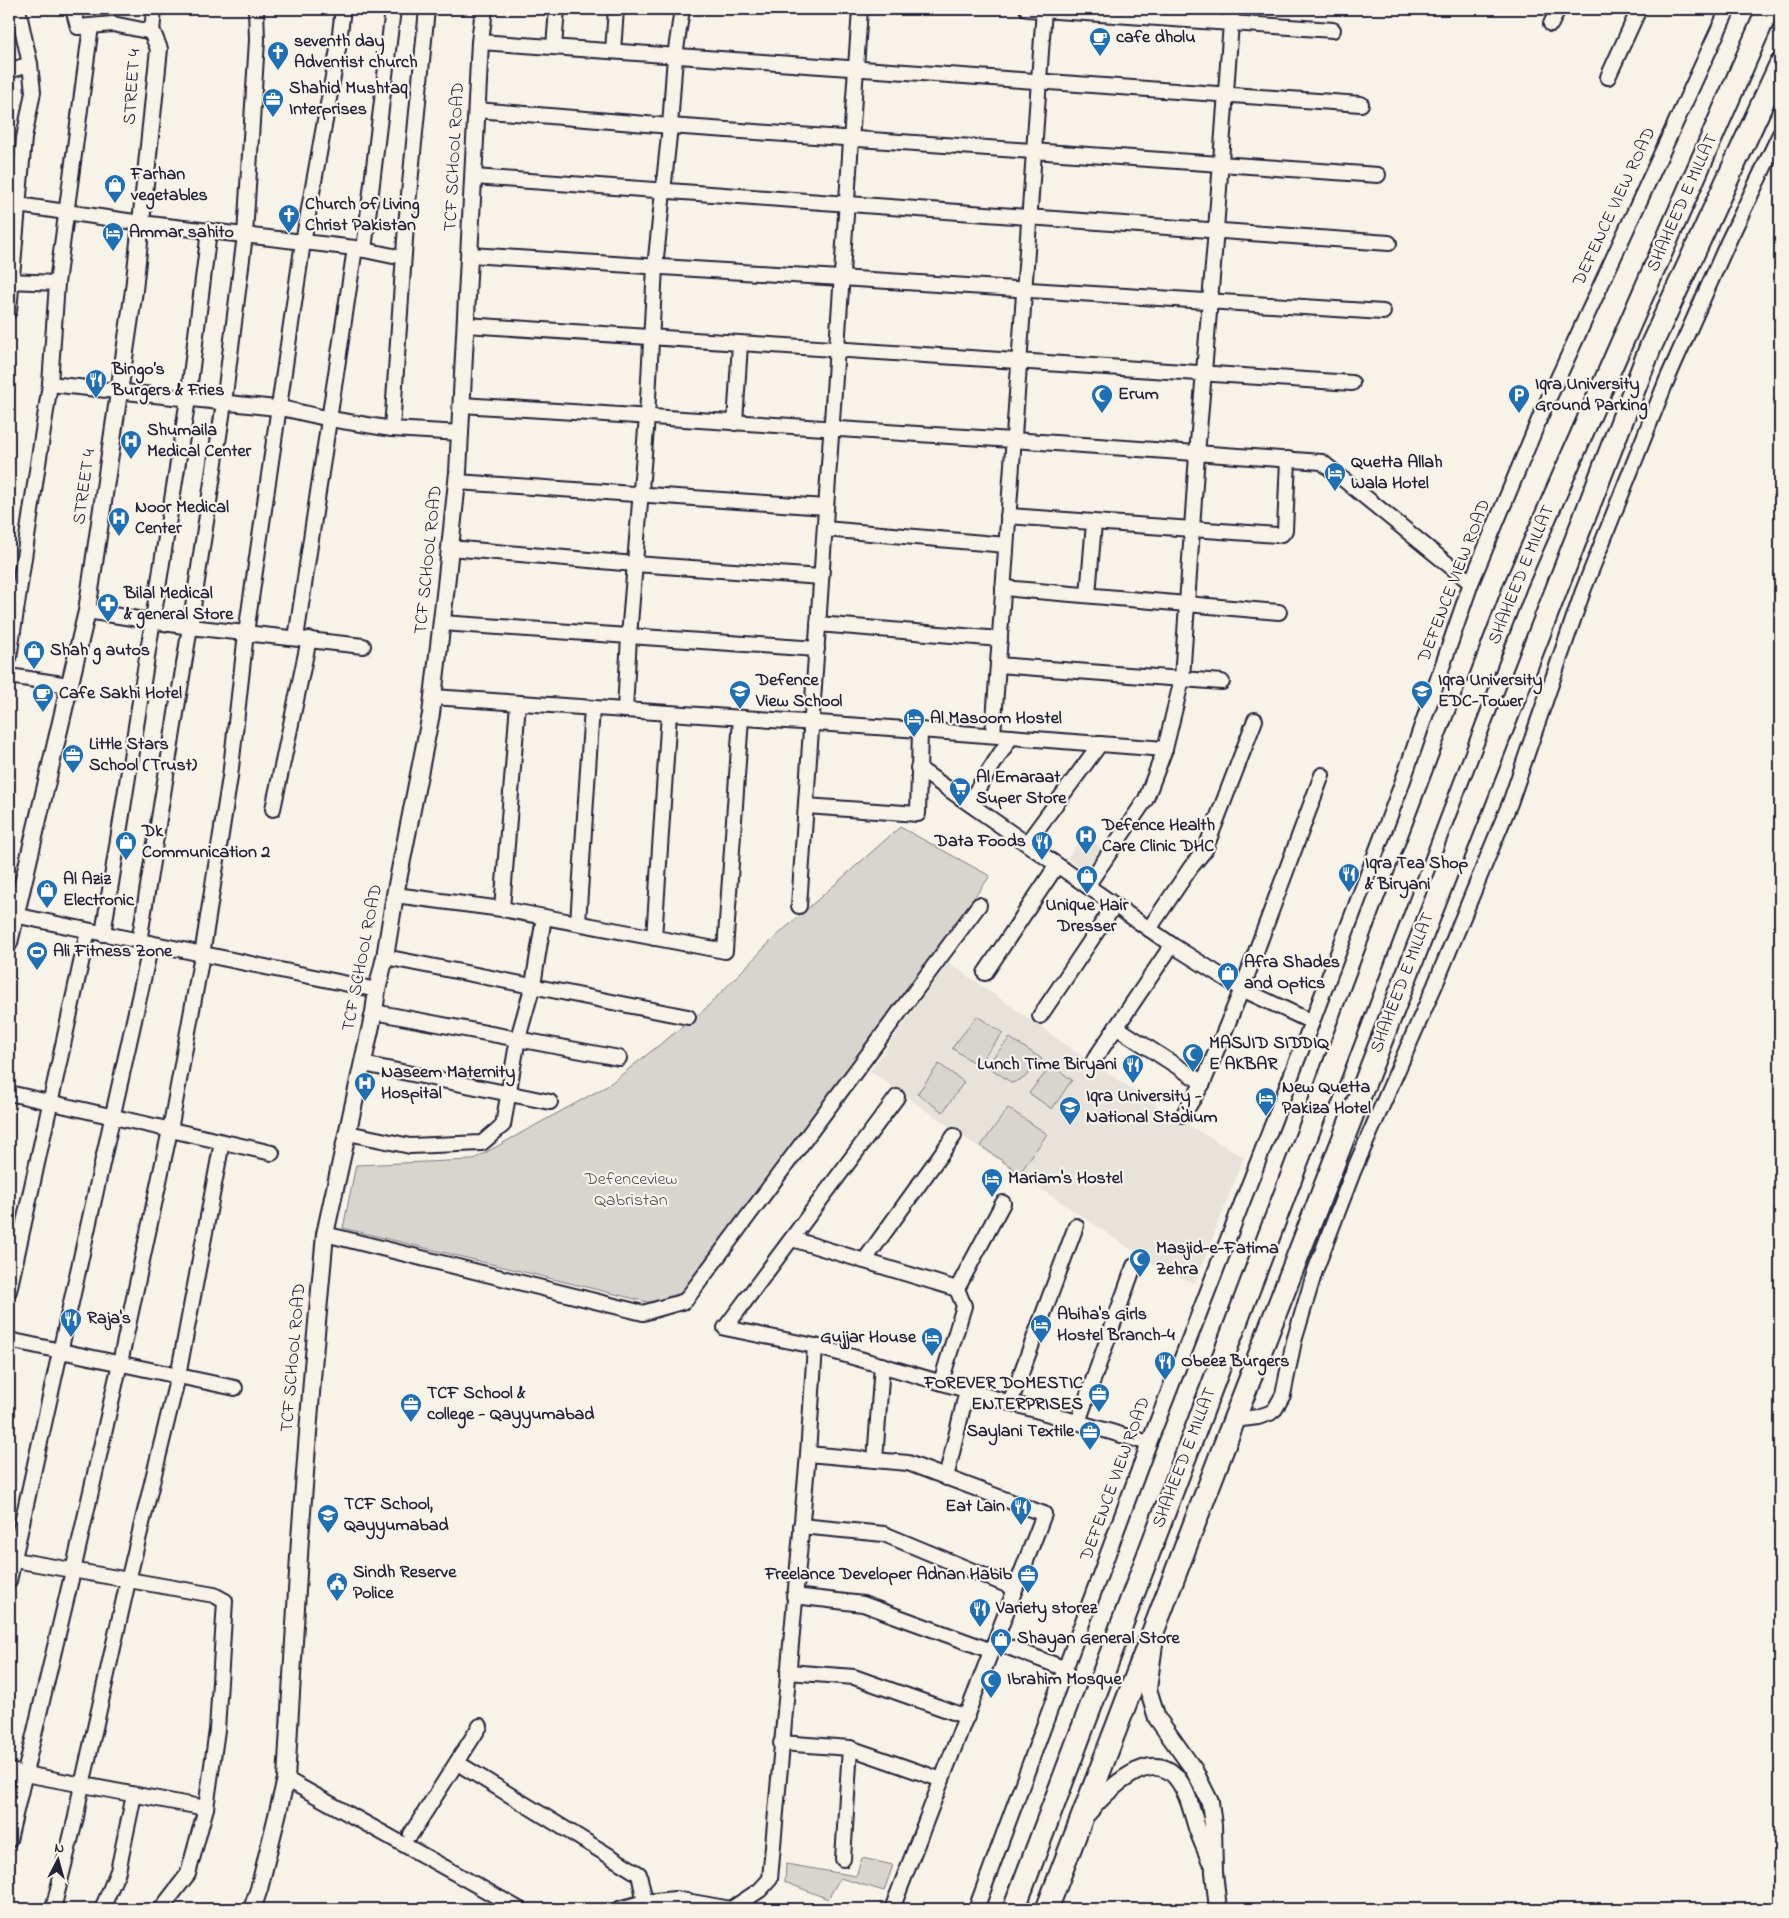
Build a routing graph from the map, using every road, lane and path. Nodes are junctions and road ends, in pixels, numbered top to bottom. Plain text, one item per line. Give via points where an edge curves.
1 (18, 9) edge
2 (73, 9) edge
3 (154, 9) edge
4 (256, 9) edge
5 (343, 9) edge
6 (393, 9) edge
7 (427, 9) edge
8 (484, 9) edge
9 (557, 9) edge
10 (616, 9) edge
11 (682, 9) edge
12 (860, 9) edge
13 (1027, 9) edge
14 (1044, 9) edge
15 (1558, 9) edge
16 (1639, 9) edge
17 (1728, 9) edge
18 (1768, 9) edge
19 (1231, 16) edge
20 (1551, 24) dead end
21 (90, 26) junction
22 (1333, 30) dead end
23 (152, 32) junction
24 (480, 42) junction
25 (554, 47) junction
26 (613, 51) junction
27 (675, 56) junction
28 (30, 64) junction
29 (1780, 65) edge
30 (856, 68) junction
31 (9, 71) edge
32 (1608, 77) dead end
33 (1038, 80) junction
34 (1226, 94) junction
35 (1361, 104) dead end
36 (477, 110) junction
37 (670, 126) junction
38 (1780, 134) edge
39 (851, 138) junction
40 (1033, 151) junction
41 (1221, 164) junction
42 (1378, 175) dead end
43 (474, 177) junction
44 (663, 191) junction
45 (847, 204) junction
46 (18, 205) junction
47 (67, 212) junction
48 (1028, 217) junction
49 (141, 223) junction
50 (1216, 230) junction
51 (209, 231) junction
52 (245, 235) junction
53 (304, 242) junction
54 (1389, 242) dead end
55 (360, 249) junction
56 (470, 255) junction
57 (393, 256) dead end
58 (655, 267) junction
59 (842, 279) junction
60 (10, 281) edge
61 (57, 283) junction
62 (1023, 290) junction
63 (1210, 302) junction
64 (9, 311) edge
65 (1383, 312) dead end
66 (466, 325) junction
67 (652, 338) junction
68 (740, 344) junction
69 (837, 350) junction
70 (1018, 362) junction
71 (1203, 373) junction
72 (1352, 383) dead end
73 (50, 384) junction
74 (119, 392) junction
75 (188, 399) junction
76 (224, 403) junction
77 (462, 405) junction
78 (280, 408) junction
79 (647, 417) junction
80 (330, 419) junction
81 (735, 423) junction
82 (392, 429) junction
83 (831, 429) junction
84 (461, 433) junction
85 (1013, 440) junction
86 (1196, 454) junction
87 (1288, 459) junction
88 (457, 482) junction
89 (640, 495) junction
90 (826, 507) junction
91 (1008, 516) junction
92 (1094, 523) junction
93 (824, 529) junction
94 (1192, 530) junction
95 (1006, 545) junction
96 (450, 548) junction
97 (635, 564) junction
98 (821, 577) junction
99 (1471, 584) junction
100 (1003, 588) junction
101 (1088, 595) junction
102 (1187, 604) junction
103 (87, 611) junction
104 (1279, 612) dead end
105 (152, 621) junction
106 (442, 623) junction
107 (818, 624) junction
108 (190, 627) junction
109 (246, 633) junction
110 (629, 636) junction
111 (303, 638) junction
112 (1000, 638) junction
113 (363, 646) dead end
114 (816, 649) junction
115 (9, 658) edge
116 (998, 665) junction
117 (9, 676) edge
118 (1182, 678) junction
119 (1222, 682) dead end
120 (69, 685) junction
121 (433, 697) junction
122 (518, 703) junction
123 (592, 708) junction
124 (625, 710) junction
125 (669, 713) junction
126 (741, 718) junction
127 (1255, 720) dead end
128 (811, 722) junction
129 (920, 730) junction
130 (993, 736) junction
131 (1011, 737) junction
132 (1100, 744) junction
133 (1165, 749) junction
134 (918, 768) junction
135 (1322, 775) dead end
136 (968, 802) junction
137 (806, 806) junction
138 (273, 809) dead end
139 (1027, 843) junction
140 (1057, 865) junction
141 (1087, 886) junction
142 (395, 895) junction
143 (980, 905) dead end
144 (799, 906) dead end
145 (1114, 906) junction
146 (502, 909) junction
147 (12, 915) edge
148 (544, 917) junction
149 (578, 923) junction
150 (1149, 929) junction
151 (88, 931) junction
152 (103, 934) junction
153 (654, 938) junction
154 (9, 943) edge
155 (145, 943) junction
156 (1172, 945) junction
157 (202, 955) junction
158 (385, 957) junction
159 (985, 973) dead end
160 (533, 985) junction
161 (372, 989) junction
162 (1242, 989) junction
163 (374, 1012) junction
164 (1040, 1016) dead end
165 (688, 1017) dead end
166 (1312, 1022) junction
167 (1116, 1027) junction
168 (518, 1038) junction
169 (619, 1058) dead end
170 (1094, 1060) dead end
171 (363, 1064) junction
172 (1203, 1083) junction
173 (9, 1093) edge
174 (507, 1095) junction
175 (897, 1097) dead end
176 (50, 1102) junction
177 (550, 1102) dead end
178 (1183, 1115) dead end
179 (112, 1116) junction
180 (170, 1130) junction
181 (348, 1133) junction
182 (954, 1136) dead end
183 (222, 1142) junction
184 (272, 1153) dead end
185 (1003, 1203) dead end
186 (1076, 1226) dead end
187 (325, 1234) junction
188 (792, 1239) junction
189 (864, 1261) junction
190 (1134, 1266) dead end
191 (957, 1289) junction
192 (9, 1291) edge
193 (9, 1340) edge
194 (815, 1346) junction
195 (60, 1350) junction
196 (120, 1363) junction
197 (882, 1366) junction
198 (178, 1376) junction
199 (941, 1382) junction
200 (235, 1388) dead end
201 (967, 1390) junction
202 (1010, 1402) junction
203 (1234, 1420) junction
204 (1078, 1422) junction
205 (1149, 1443) junction
206 (808, 1454) junction
207 (875, 1460) junction
208 (946, 1478) junction
209 (801, 1526) junction
210 (11, 1560) edge
211 (73, 1571) junction
212 (9, 1581) edge
213 (128, 1581) junction
214 (1014, 1588) junction
215 (794, 1596) junction
216 (1157, 1620) junction
217 (994, 1646) junction
218 (1066, 1669) junction
219 (788, 1672) junction
220 (967, 1717) junction
221 (480, 1726) dead end
222 (782, 1743) junction
223 (850, 1748) junction
224 (464, 1767) dead end
225 (9, 1771) edge
226 (24, 1774) junction
227 (286, 1779) junction
228 (942, 1780) junction
229 (83, 1786) junction
230 (134, 1795) junction
231 (206, 1808) junction
232 (1080, 1823) junction
233 (411, 1834) dead end
234 (9, 1840) edge
235 (842, 1859) dead end
236 (1214, 1872) junction
237 (645, 1902) junction
238 (53, 1909) edge
239 (102, 1909) edge
240 (161, 1909) edge
241 (252, 1909) edge
242 (519, 1909) edge
243 (619, 1909) edge
244 (731, 1909) edge
245 (892, 1909) edge
246 (976, 1909) edge
247 (1014, 1909) edge
248 (1047, 1909) edge
249 (1218, 1909) edge

1 - 28 street
2 - 21 street via 78,27
3 - 23 street
4 - 52 street via 257,40
5 - 53 street
6 - 55 street
7 - 82 street via 406,224
8 - 24 street, TCF SCHOOL ROAD
9 - 25 street
10 - 26 street
11 - 27 street
12 - 30 street
13 - 14 street
14 - 19 street
14 - 33 street
15 - 20 street
16 - 32 street
17 - 99 street, DEFENCE VIEW ROAD via 1545,406
18 - 247 main road, SHAHEED E MILLAT via 1516,584
19 - 22 street
19 - 34 street
21 - 23 street via 113,24
21 - 47 street
23 - 49 street, STREET 4 via 159,48
24 - 25 street
24 - 36 street, TCF SCHOOL ROAD
25 - 26 street
26 - 27 street
27 - 30 street
27 - 37 street
28 - 31 street
28 - 46 street via 33,92 24,138
29 - 203 main road, SHAHEED E MILLAT via 1651,346
30 - 33 street
30 - 39 street
33 - 34 street
33 - 40 street
34 - 35 street
34 - 41 street
36 - 37 street
36 - 43 street, TCF SCHOOL ROAD
37 - 39 street
37 - 44 street
38 - 203 street via 1666,382 1583,591 1510,803 1435,985 1352,1172 1315,1271 1294,1341 1283,1395 1270,1413
39 - 40 street
39 - 45 street
40 - 41 street
40 - 48 street
41 - 42 street
41 - 50 street
43 - 44 street
43 - 56 street, TCF SCHOOL ROAD
44 - 45 street
44 - 58 street
45 - 48 street
45 - 59 street
46 - 47 street
46 - 60 street
47 - 49 street
47 - 61 street
48 - 50 street
48 - 62 street
49 - 51 street
49 - 74 street, STREET 4
50 - 54 street
50 - 63 street
51 - 52 street
51 - 75 street
52 - 53 street
52 - 76 street
53 - 55 street
53 - 78 street
55 - 57 street
55 - 80 street
56 - 58 street
56 - 66 street, TCF SCHOOL ROAD
58 - 59 street
58 - 67 street
59 - 62 street
59 - 69 street
60 - 61 street
60 - 64 street
61 - 73 street
62 - 63 street
62 - 70 street
63 - 65 street
63 - 71 street
66 - 67 street
66 - 77 street, TCF SCHOOL ROAD
67 - 68 street
67 - 79 street
68 - 69 street
68 - 81 street
69 - 70 street
69 - 83 street
70 - 71 street
70 - 85 street
71 - 72 street
71 - 86 street
73 - 74 street
73 - 115 street
74 - 75 street
74 - 103 street, STREET 4
75 - 76 street
75 - 105 street
76 - 78 street
76 - 108 street
77 - 79 street
77 - 84 street, TCF SCHOOL ROAD
78 - 80 street
78 - 109 street
79 - 81 street
79 - 89 street
80 - 82 street
80 - 111 street
81 - 83 street
82 - 84 street
83 - 85 street
83 - 90 street
84 - 88 street, TCF SCHOOL ROAD
85 - 86 street
85 - 91 street
86 - 87 street
86 - 94 street
87 - 94 street via 1285,530 1282,534
87 - 99 street via 1322,462
88 - 89 street
88 - 96 street, TCF SCHOOL ROAD
89 - 90 street
89 - 97 street
90 - 93 street
91 - 92 street
91 - 95 street
92 - 94 street
92 - 101 street
93 - 95 street
93 - 98 street
94 - 102 street
95 - 100 street
96 - 97 street
96 - 106 street, TCF SCHOOL ROAD
97 - 98 street
97 - 110 street
98 - 107 street
99 - 166 street, DEFENCE VIEW ROAD via 1400,789
100 - 101 street
100 - 112 street
101 - 102 street
102 - 104 street
102 - 118 street
103 - 105 street
103 - 120 street, STREET 4
105 - 108 street
105 - 152 street
106 - 110 street
106 - 121 street, TCF SCHOOL ROAD
107 - 112 street
107 - 114 street
108 - 109 street
108 - 155 street
109 - 111 street
109 - 157 street via 230,777
110 - 114 street
110 - 124 street
111 - 113 street
111 - 138 street
112 - 116 street
114 - 128 street
116 - 118 street
116 - 130 street
117 - 120 street
118 - 119 street
118 - 133 street
120 - 147 street, STREET 4
121 - 122 street
121 - 142 street, TCF SCHOOL ROAD
122 - 123 street
122 - 146 street
123 - 124 street
123 - 149 street
124 - 125 street
125 - 126 street
125 - 153 street
126 - 128 street
126 - 153 street via 725,951
127 - 150 street via 1205,850
128 - 129 street
128 - 137 street
129 - 130 street
129 - 134 street
130 - 131 street
131 - 132 street
131 - 136 street
132 - 133 street
132 - 139 street
133 - 141 street via 1146,799
134 - 136 street
134 - 137 street via 918,814
135 - 162 street
136 - 139 street
137 - 144 street
139 - 140 street
140 - 141 street
140 - 159 street
141 - 145 street
142 - 146 street
142 - 158 street, TCF SCHOOL ROAD
143 - 187 street via 685,1301 643,1313
145 - 150 street
145 - 164 street
146 - 148 street
147 - 151 street
147 - 154 street, STREET 4
148 - 149 street
148 - 160 street
149 - 153 street
150 - 156 street
151 - 152 street
151 - 176 street
152 - 155 street
155 - 157 street
155 - 179 street
156 - 162 street
156 - 167 street
157 - 161 street
157 - 180 street
158 - 160 street
158 - 161 street, TCF SCHOOL ROAD
160 - 165 street
160 - 168 street
161 - 163 street, TCF SCHOOL ROAD
162 - 166 street
162 - 172 street
163 - 168 street
163 - 171 street, TCF SCHOOL ROAD
166 - 205 street, DEFENCE VIEW ROAD
167 - 170 street
167 - 172 street
168 - 169 street
168 - 174 street
171 - 174 street
171 - 181 street, TCF SCHOOL ROAD
172 - 178 street
173 - 176 street
174 - 177 street
174 - 181 street via 503,1125 482,1143 410,1146
175 - 188 street
176 - 179 street
176 - 192 street
179 - 180 street
179 - 195 street
180 - 183 street
180 - 196 street
181 - 187 street, TCF SCHOOL ROAD
182 - 189 street
183 - 184 street
183 - 198 street
185 - 191 street
186 - 202 street
187 - 227 street, TCF SCHOOL ROAD via 301,1520
188 - 189 street
188 - 194 street via 725,1328
189 - 191 street
190 - 204 street
191 - 199 street via 964,1306
193 - 195 street
194 - 197 street
194 - 206 street
195 - 196 street
195 - 210 street
196 - 198 street
196 - 211 street
197 - 199 street
197 - 207 street
198 - 200 street
198 - 213 street
199 - 201 street
201 - 202 street
201 - 208 street
202 - 204 street
203 - 216 main road, SHAHEED E MILLAT
204 - 205 street
205 - 218 street, DEFENCE VIEW ROAD
206 - 207 street
206 - 209 street
207 - 208 street via 908,1463
208 - 214 street via 1044,1514
209 - 214 street via 884,1534
209 - 215 street
210 - 211 street
210 - 212 street
211 - 213 street
211 - 226 street
213 - 229 street
213 - 231 street via 214,1595 225,1601 217,1730
214 - 217 street
215 - 217 street via 863,1604
215 - 219 street
216 - 232 main road, SHAHEED E MILLAT
216 - 236 street via 1148,1689 1157,1718 1194,1770 1210,1802 1214,1825
217 - 218 street
217 - 220 street
218 - 246 street, DEFENCE VIEW ROAD
219 - 220 street via 854,1677
219 - 222 street
220 - 228 street
221 - 233 street
222 - 223 street
222 - 244 street via 770,1879 760,1890
223 - 228 street
223 - 235 street
224 - 237 street via 638,1874
225 - 226 street
226 - 229 street
226 - 234 street
227 - 241 street, TCF SCHOOL ROAD
227 - 242 street
228 - 245 street
229 - 230 street
229 - 238 street
230 - 231 street
230 - 239 street via 118,1871
231 - 240 street via 188,1874
232 - 236 street via 1120,1780 1154,1766 1168,1770 1179,1780 1190,1800
232 - 248 main road, SHAHEED E MILLAT
236 - 249 street
237 - 243 street
237 - 244 street via 676,1899

